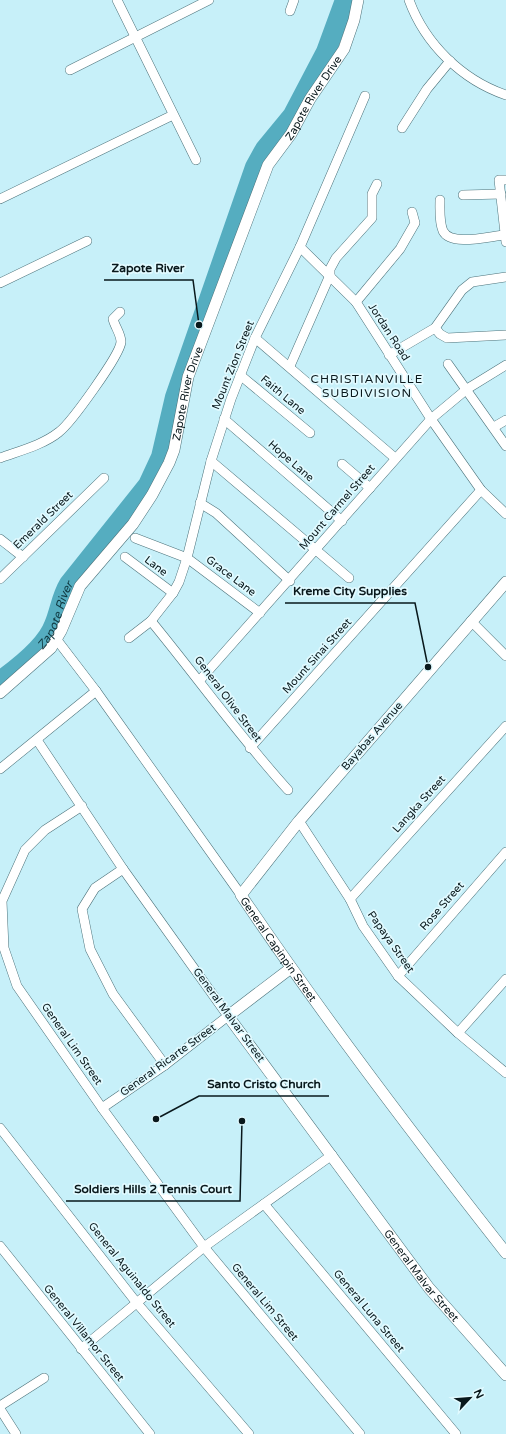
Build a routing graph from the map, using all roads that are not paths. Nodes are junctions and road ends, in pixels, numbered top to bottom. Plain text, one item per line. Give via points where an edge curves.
1 (117, 0) edge
2 (209, 0) edge
3 (294, 0) edge
4 (358, 0) edge
5 (410, 0) edge
6 (290, 11) dead end
7 (135, 36) junction
8 (450, 61) junction
9 (70, 70) dead end
10 (506, 95) edge
11 (365, 96) dead end
12 (173, 115) junction
13 (402, 128) dead end
14 (196, 160) dead end
15 (506, 180) edge
16 (377, 184) dead end
17 (501, 194) junction
18 (463, 195) dead end
19 (0, 199) edge
20 (440, 200) dead end
21 (412, 212) dead end
22 (506, 238) edge
23 (87, 241) dead end
24 (300, 247) junction
25 (330, 275) junction
26 (506, 277) edge
27 (0, 283) edge
28 (356, 302) junction
29 (120, 312) dead end
30 (435, 328) junction
31 (506, 335) edge
32 (255, 338) junction
33 (390, 355) junction
34 (448, 364) dead end
35 (506, 365) edge
36 (290, 366) junction
37 (240, 375) junction
38 (467, 389) junction
39 (224, 419) junction
40 (431, 419) junction
41 (506, 420) edge
42 (494, 428) junction
43 (310, 433) dead end
44 (506, 446) edge
45 (0, 458) edge
46 (396, 458) junction
47 (210, 461) junction
48 (342, 464) dead end
49 (104, 478) dead end
50 (370, 488) junction
51 (480, 490) junction
52 (200, 503) junction
53 (506, 514) edge
54 (342, 521) junction
55 (135, 538) dead end
56 (0, 539) edge
57 (315, 551) junction
58 (23, 556) junction
59 (125, 557) dead end
60 (187, 558) junction
61 (349, 578) dead end
62 (0, 579) edge
63 (290, 581) junction
64 (506, 582) edge
65 (173, 593) junction
66 (260, 613) junction
67 (151, 621) junction
68 (471, 622) junction
69 (129, 638) dead end
70 (57, 640) junction
71 (506, 656) edge
72 (200, 680) junction
73 (96, 691) junction
74 (0, 693) edge
75 (506, 726) edge
76 (37, 740) junction
77 (250, 748) junction
78 (0, 769) edge
79 (288, 790) dead end
80 (82, 806) junction
81 (299, 821) junction
82 (506, 852) edge
83 (124, 869) junction
84 (242, 894) junction
85 (350, 899) junction
86 (291, 968) junction
87 (398, 976) junction
88 (506, 979) edge
89 (228, 1016) junction
90 (458, 1033) junction
91 (165, 1065) junction
92 (506, 1074) edge
93 (102, 1108) junction
94 (0, 1128) edge
95 (332, 1155) junction
96 (264, 1204) junction
97 (0, 1246) edge
98 (204, 1247) junction
99 (506, 1253) edge
100 (136, 1302) junction
101 (81, 1349) junction
102 (506, 1375) edge
103 (44, 1378) dead end
104 (0, 1406) edge
105 (0, 1409) edge
106 (16, 1434) edge
107 (150, 1434) edge
108 (249, 1434) edge
109 (360, 1434) edge
110 (456, 1434) edge

1 - 7 street
2 - 7 street
3 - 6 street
4 - 70 street, Zapote River Drive via 344,49 263,176 188,377 174,450 169,463 133,524 80,586
5 - 8 street via 420,25
7 - 9 street
7 - 12 street
8 - 10 street via 491,90
8 - 13 street via 427,89
11 - 24 street, Mount Zion Street
12 - 14 street
12 - 19 street
15 - 17 street via 499,180
16 - 25 street via 372,194 372,218 336,258
17 - 18 street
17 - 22 street
20 - 22 street via 441,225 448,236 462,240
21 - 28 street via 414,224 400,249
23 - 27 street
24 - 25 street, Jordan Road
24 - 32 street, Mount Zion Street
25 - 28 street, Jordan Road
25 - 36 street
26 - 30 street via 472,282 462,290
28 - 33 street, Jordan Road
29 - 45 street via 113,319 120,334 120,347 70,420 52,436
30 - 31 street via 447,338
30 - 33 street
32 - 36 street
32 - 37 street, Mount Zion Street
33 - 40 street, Jordan Road
34 - 38 street
35 - 38 street, Mount Carmel Street
36 - 46 street
37 - 39 street, Mount Zion Street
37 - 43 street, Faith Lane
38 - 40 street, Mount Carmel Street
38 - 42 street
39 - 47 street, Mount Zion Street
39 - 54 street, Hope Lane
40 - 46 street, Mount Carmel Street
40 - 51 street, Jordan Road
41 - 42 street
42 - 44 street
46 - 50 street, Mount Carmel Street
47 - 52 street, Mount Zion Street
47 - 57 street
48 - 50 street
49 - 58 street, Emerald Street
50 - 54 street, Mount Carmel Street
51 - 53 street, Jordan Road
51 - 77 street, Mount Sinai Street
52 - 60 street, Mount Zion Street
52 - 63 street via 216,513
54 - 57 street, Mount Carmel Street
55 - 60 street, Grace Lane
56 - 58 street
57 - 61 street
57 - 63 street, Mount Carmel Street
58 - 62 street, Emerald Street
59 - 65 street, Lane
60 - 65 street, Mount Zion Street
60 - 66 street, Grace Lane
63 - 66 street, Mount Carmel Street
64 - 68 street, Bayabas Avenue
65 - 67 street, Mount Zion Street
66 - 72 street, Mount Carmel Street
67 - 69 street, Mount Zion Street
67 - 72 street, General Olive Street
68 - 71 street
68 - 81 street, Bayabas Avenue
70 - 73 street, General Capinpin Street
70 - 74 street, Zapote River Drive via 44,655
72 - 77 street, General Olive Street
73 - 76 street
73 - 84 street, General Capinpin Street
75 - 85 street, Langka Street
76 - 78 street
76 - 80 street, General Malvar Street
77 - 79 street, General Olive Street
80 - 83 street, General Malvar Street
80 - 93 street, General Lim Street via 45,830 25,850 2,901 4,948 17,986
81 - 84 street, Bayabas Avenue
81 - 85 street, Papaya Street
82 - 87 street, Rose Street
83 - 89 street, General Malvar Street
83 - 91 street via 95,888 82,909 90,949 113,994
84 - 86 street, General Capinpin Street
85 - 87 street, Papaya Street via 363,926
86 - 89 street, General Ricarte Street
86 - 99 street, General Capinpin Street via 449,1181
87 - 90 street, Papaya Street
88 - 90 street
89 - 91 street, General Ricarte Street
89 - 95 street, General Malvar Street
90 - 92 street, Papaya Street
91 - 93 street, General Ricarte Street
93 - 98 street, General Lim Street
94 - 100 street, General Aguinaldo Street
95 - 96 street
95 - 102 street, General Malvar Street via 429,1288
96 - 98 street
96 - 110 street, General Luna Street
97 - 101 street, General Villamor Street
98 - 100 street
98 - 109 street, General Lim Street
100 - 101 street
100 - 108 street, General Aguinaldo Street
101 - 107 street, General Villamor Street
103 - 104 street
105 - 106 street

